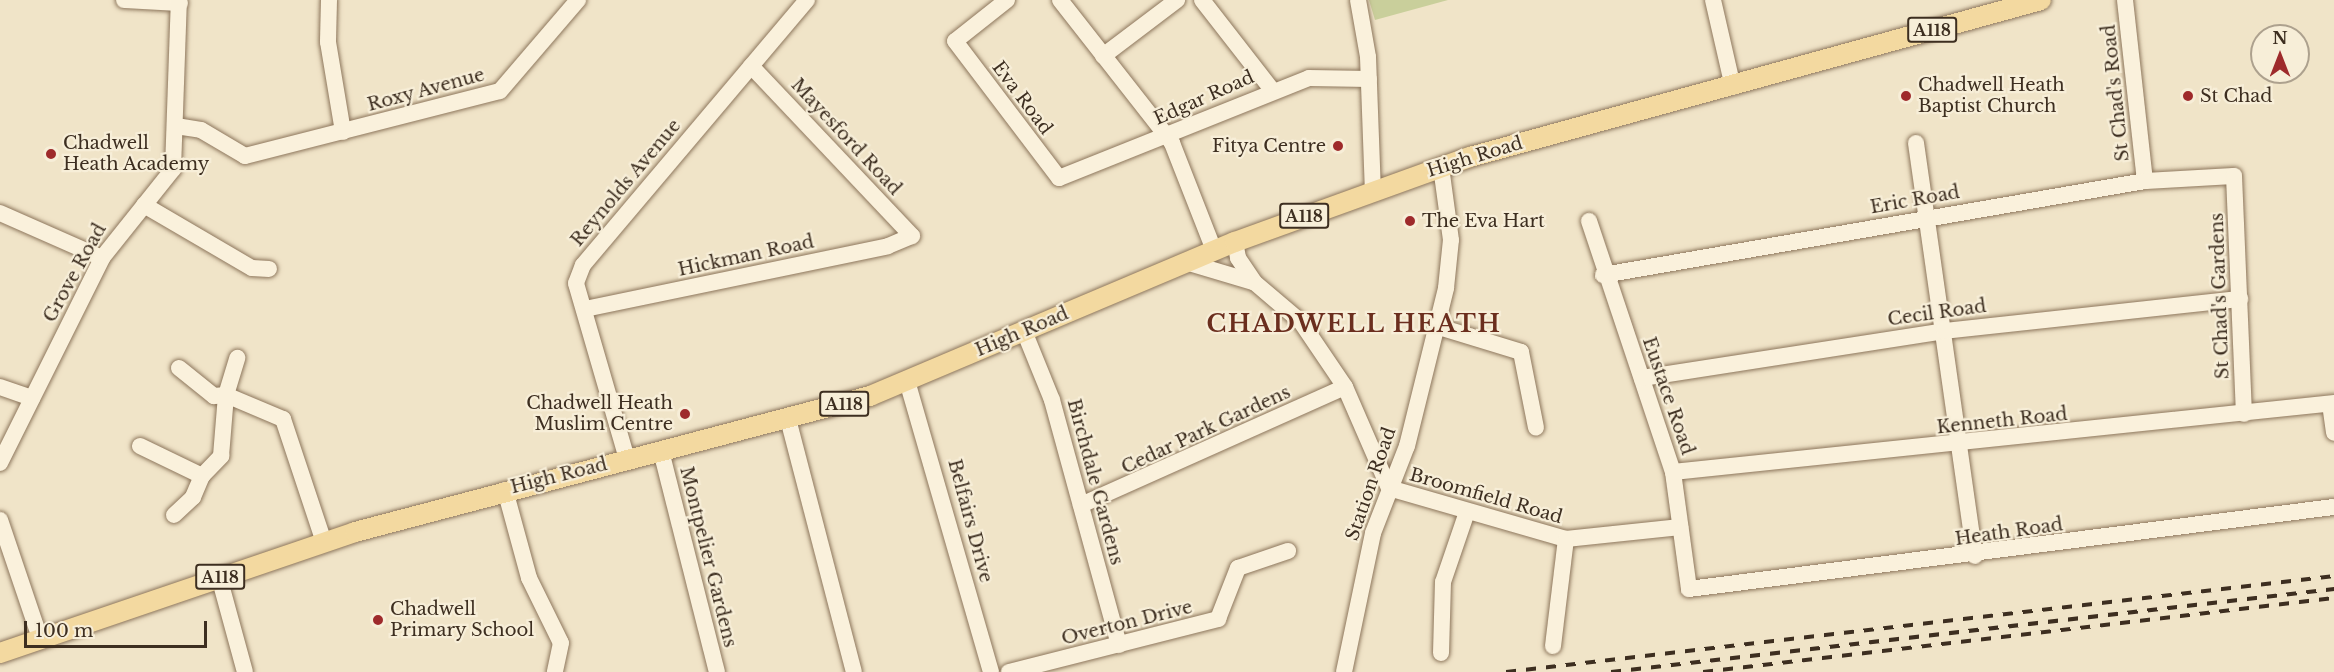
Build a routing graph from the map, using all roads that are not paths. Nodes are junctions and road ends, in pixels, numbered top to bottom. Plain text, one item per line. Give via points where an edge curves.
1 (124, 0) edge
2 (329, 0) edge
3 (578, 0) edge
4 (807, 0) edge
5 (1006, 0) edge
6 (1060, 0) edge
7 (1176, 0) edge
8 (1202, 0) edge
9 (1358, 0) edge
10 (1713, 0) edge
11 (2041, 0) edge
12 (2125, 0) edge
13 (179, 1) edge
14 (1103, 56) junction
15 (751, 66) junction
16 (1369, 79) junction
17 (1733, 87) junction
18 (1272, 90) junction
19 (176, 126) junction
20 (343, 132) junction
21 (1166, 137) junction
22 (1916, 143) dead end
23 (1441, 167) junction
24 (2235, 176) joint
25 (1059, 178) joint
26 (2145, 182) junction
27 (1373, 191) junction
28 (144, 205) junction
29 (0, 213) edge
30 (1927, 217) junction
31 (1589, 221) dead end
32 (912, 236) joint
33 (1235, 242) junction
34 (1214, 250) junction
35 (102, 258) junction
36 (1186, 262) junction
37 (269, 268) dead end
38 (1604, 275) junction
39 (1254, 282) junction
40 (2240, 299) junction
41 (585, 309) junction
42 (1436, 326) junction
43 (1944, 331) junction
44 (1024, 332) junction
45 (237, 358) dead end
46 (178, 368) dead end
47 (1642, 378) junction
48 (907, 381) junction
49 (0, 387) edge
50 (1345, 387) junction
51 (226, 395) junction
52 (32, 398) junction
53 (2332, 403) edge
54 (2244, 414) junction
55 (788, 419) junction
56 (1536, 428) dead end
57 (2334, 434) edge
58 (140, 446) dead end
59 (1960, 446) junction
60 (661, 451) junction
61 (1372, 455) junction
62 (627, 459) junction
63 (1402, 459) junction
64 (0, 463) edge
65 (1673, 472) junction
66 (202, 476) junction
67 (1389, 488) junction
68 (505, 490) junction
69 (1081, 505) junction
70 (2334, 507) edge
71 (1467, 512) junction
72 (174, 515) dead end
73 (0, 520) edge
74 (1680, 527) junction
75 (1566, 539) junction
76 (324, 542) junction
77 (1288, 551) dead end
78 (1975, 556) junction
79 (219, 577) junction
80 (1689, 589) joint
81 (40, 638) junction
82 (1119, 645) junction
83 (1552, 646) dead end
84 (0, 653) edge
85 (1441, 653) dead end
86 (245, 672) edge
87 (555, 672) edge
88 (717, 672) edge
89 (854, 672) edge
90 (991, 672) edge
91 (1010, 672) edge
92 (1344, 672) edge

1 - 13 street
2 - 20 street via 328,42
3 - 20 street, Roxy Avenue via 500,91
4 - 15 street, Reynolds Avenue
5 - 25 street, Eva Road via 955,41
6 - 14 street
7 - 14 street
8 - 18 street
9 - 16 street
10 - 17 street
11 - 17 main road, High Road / A118
12 - 26 street, St Chad's Road
13 - 19 street, Grove Road
14 - 21 street
15 - 32 street, Mayesford Road
15 - 41 street, Reynolds Avenue via 583,265 576,283
16 - 18 street, Edgar Road via 1309,78
16 - 27 street
17 - 23 main road, High Road / A118
18 - 21 street, Edgar Road
19 - 20 street, Roxy Avenue via 201,130 245,156
19 - 28 street, Grove Road via 173,169
21 - 25 street, Edgar Road
21 - 34 street
22 - 30 street
23 - 27 main road, High Road / A118
23 - 42 street, Station Road via 1451,249
24 - 26 street, Eric Road
24 - 40 street, St Chad's Gardens
26 - 30 street, Eric Road
27 - 33 main road, High Road / A118
28 - 35 street, Grove Road
28 - 37 street via 252,268
29 - 35 street
30 - 38 street, Eric Road
30 - 43 street
31 - 38 street, Eustace Road
32 - 41 street, Hickman Road via 888,246
33 - 34 main road, High Road / A118
33 - 39 street via 1238,258
34 - 36 main road, High Road / A118
35 - 52 street, Grove Road
36 - 39 street
36 - 44 main road, High Road / A118
38 - 47 street, Eustace Road
39 - 50 street via 1301,322
40 - 43 street, Cecil Road
40 - 54 street, St Chad's Gardens
41 - 62 street, Reynolds Avenue
42 - 56 street via 1521,352
42 - 63 street, Station Road
43 - 47 street, Cecil Road
43 - 59 street
44 - 48 main road, High Road / A118
44 - 69 street, Birchdale Gardens via 1052,399
45 - 51 street
46 - 51 street via 214,396
47 - 65 street, Eustace Road
48 - 55 main road, High Road / A118
48 - 90 street, Belfairs Drive
49 - 52 street
50 - 61 street
50 - 69 street, Cedar Park Gardens
51 - 66 street via 221,456
51 - 76 street via 283,419
52 - 64 street, Grove Road
53 - 54 street, Kenneth Road
53 - 57 street
54 - 59 street, Kenneth Road
55 - 60 main road, High Road / A118
55 - 89 street
58 - 66 street
59 - 65 street, Kenneth Road
59 - 78 street
60 - 62 main road, High Road / A118
60 - 88 street, Montpelier Gardens
61 - 63 street
61 - 67 street
62 - 68 main road, High Road / A118
63 - 67 street, Station Road
65 - 74 street, Eustace Road
66 - 72 street via 193,497
67 - 71 street, Broomfield Road
67 - 92 street, Station Road via 1356,596
68 - 76 main road, High Road / A118
68 - 87 street via 529,578 561,643
69 - 82 street, Birchdale Gardens
70 - 78 street, Heath Road
71 - 75 street, Broomfield Road
71 - 85 street via 1443,582
73 - 81 street
74 - 75 street, Broomfield Road
74 - 80 street, Eustace Road
75 - 83 street
76 - 79 main road, High Road / A118
77 - 82 street, Overton Drive via 1238,568 1218,619
78 - 80 street, Heath Road
79 - 81 main road, High Road / A118
79 - 86 street
81 - 84 main road, High Road / A118
82 - 91 street, Overton Drive

